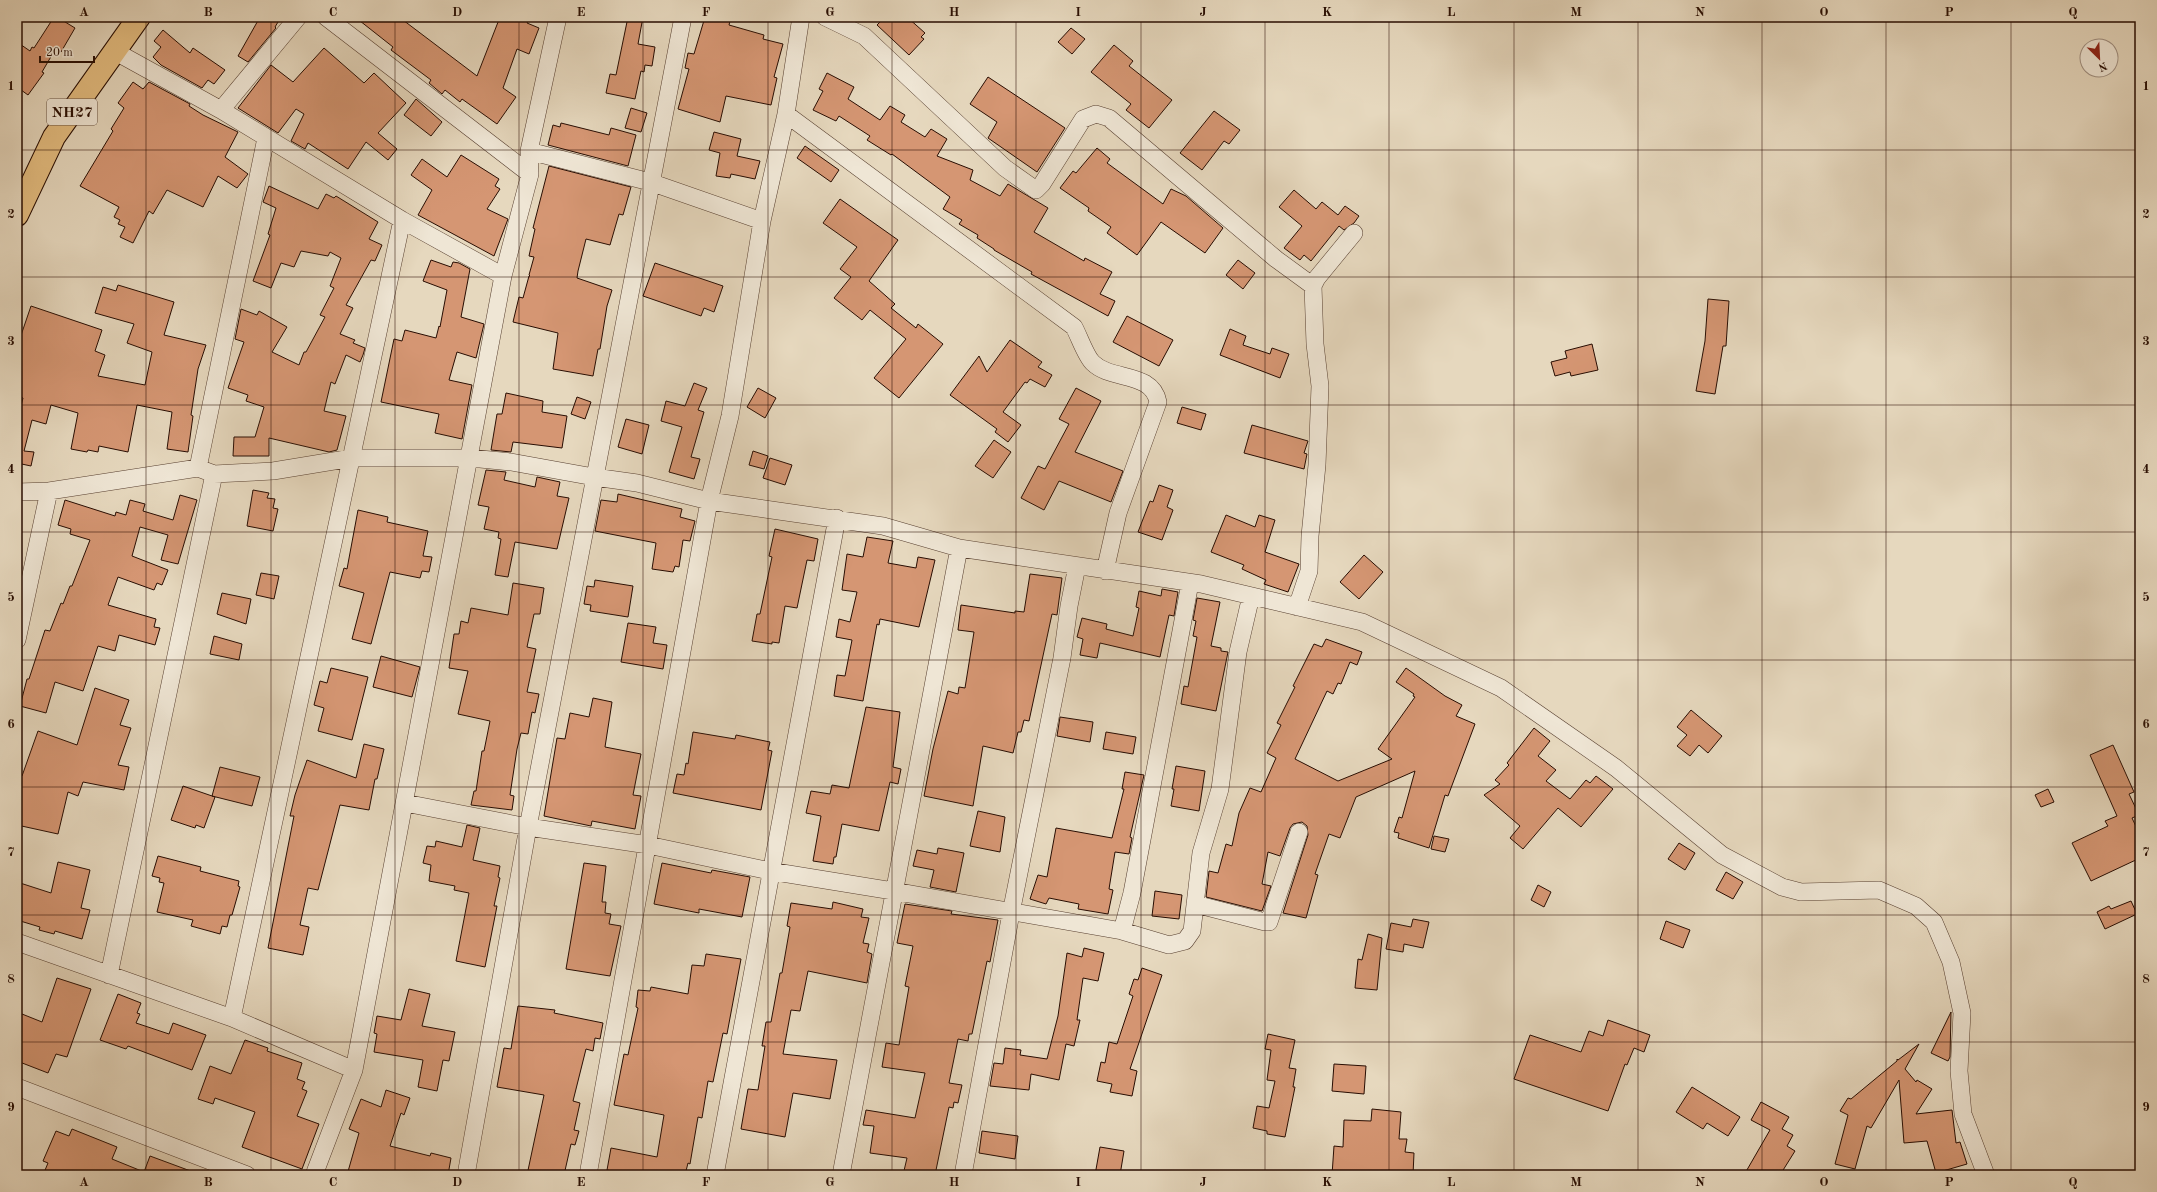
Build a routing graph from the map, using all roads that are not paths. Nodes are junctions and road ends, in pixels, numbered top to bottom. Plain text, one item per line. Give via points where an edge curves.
1 (139, 17) edge
2 (298, 17) edge
3 (326, 17) edge
4 (558, 17) edge
5 (683, 17) edge
6 (802, 17) edge
7 (825, 17) edge
8 (116, 52) junction
9 (221, 110) junction
10 (786, 114) junction
11 (266, 138) junction
12 (529, 151) junction
13 (530, 174) junction
14 (650, 182) junction
15 (17, 215) edge
16 (402, 220) junction
17 (762, 221) junction
18 (1354, 233) dead end
19 (503, 276) junction
20 (1314, 286) junction
21 (352, 458) junction
22 (470, 458) junction
23 (198, 468) junction
24 (214, 474) junction
25 (594, 477) junction
26 (17, 492) edge
27 (49, 492) junction
28 (709, 501) junction
29 (837, 518) junction
30 (959, 548) junction
31 (1076, 566) junction
32 (1105, 571) junction
33 (1190, 583) junction
34 (1251, 596) junction
35 (1297, 607) junction
36 (17, 640) edge
37 (405, 803) junction
38 (528, 827) junction
39 (1299, 832) dead end
40 (648, 845) junction
41 (770, 871) junction
42 (893, 890) junction
43 (1195, 904) junction
44 (1011, 913) junction
45 (1122, 931) junction
46 (17, 942) edge
47 (109, 975) junction
48 (232, 1018) junction
49 (354, 1070) junction
50 (17, 1087) edge
51 (247, 1175) edge
52 (314, 1175) edge
53 (466, 1175) edge
54 (588, 1175) edge
55 (715, 1175) edge
56 (841, 1175) edge
57 (962, 1175) edge
58 (1986, 1175) edge

1 - 8 highway, NH27
2 - 9 street
3 - 13 street
4 - 12 street
5 - 14 street
6 - 10 street
7 - 20 street via 864,36 1005,168 1036,190 1083,119 1096,114 1109,118 1276,258
8 - 9 street
8 - 15 highway, NH27 via 54,137
9 - 11 street
10 - 17 street
10 - 32 street via 1074,327 1092,363 1147,384 1156,393 1158,402 1118,513
11 - 16 street
11 - 23 street
12 - 13 street
12 - 14 street
13 - 19 street
14 - 17 street
14 - 25 street
16 - 19 street
16 - 21 street
17 - 28 street via 730,416
18 - 20 street via 1317,278
19 - 22 street
20 - 35 street via 1315,344 1320,386 1317,465 1309,571
21 - 22 street
21 - 24 street via 273,471
21 - 48 street
22 - 25 street via 511,462
22 - 37 street
23 - 24 street
23 - 27 street
24 - 47 street
25 - 28 street via 637,483
25 - 38 street
26 - 27 street
27 - 36 street
28 - 29 street
28 - 40 street
29 - 30 street via 883,526
29 - 41 street
30 - 31 street
30 - 42 street
31 - 32 street
31 - 44 street via 1062,658
32 - 33 street
33 - 34 street
33 - 45 street via 1132,893
34 - 35 street
34 - 43 street via 1238,652 1220,789 1201,853
35 - 58 street via 1362,622 1501,688 1616,768 1722,855 1782,887 1801,892 1879,890 1916,906 1934,922 1951,962 1962,1013 1959,1071 1963,1114
37 - 38 street
37 - 49 street
38 - 40 street
38 - 53 street
39 - 43 street via 1269,922
40 - 41 street
40 - 54 street
41 - 42 street
41 - 55 street
42 - 44 street
42 - 56 street
43 - 45 street via 1192,931 1185,941 1169,945
44 - 45 street
44 - 57 street
46 - 47 street
47 - 48 street
48 - 49 street
49 - 52 street
50 - 51 street

